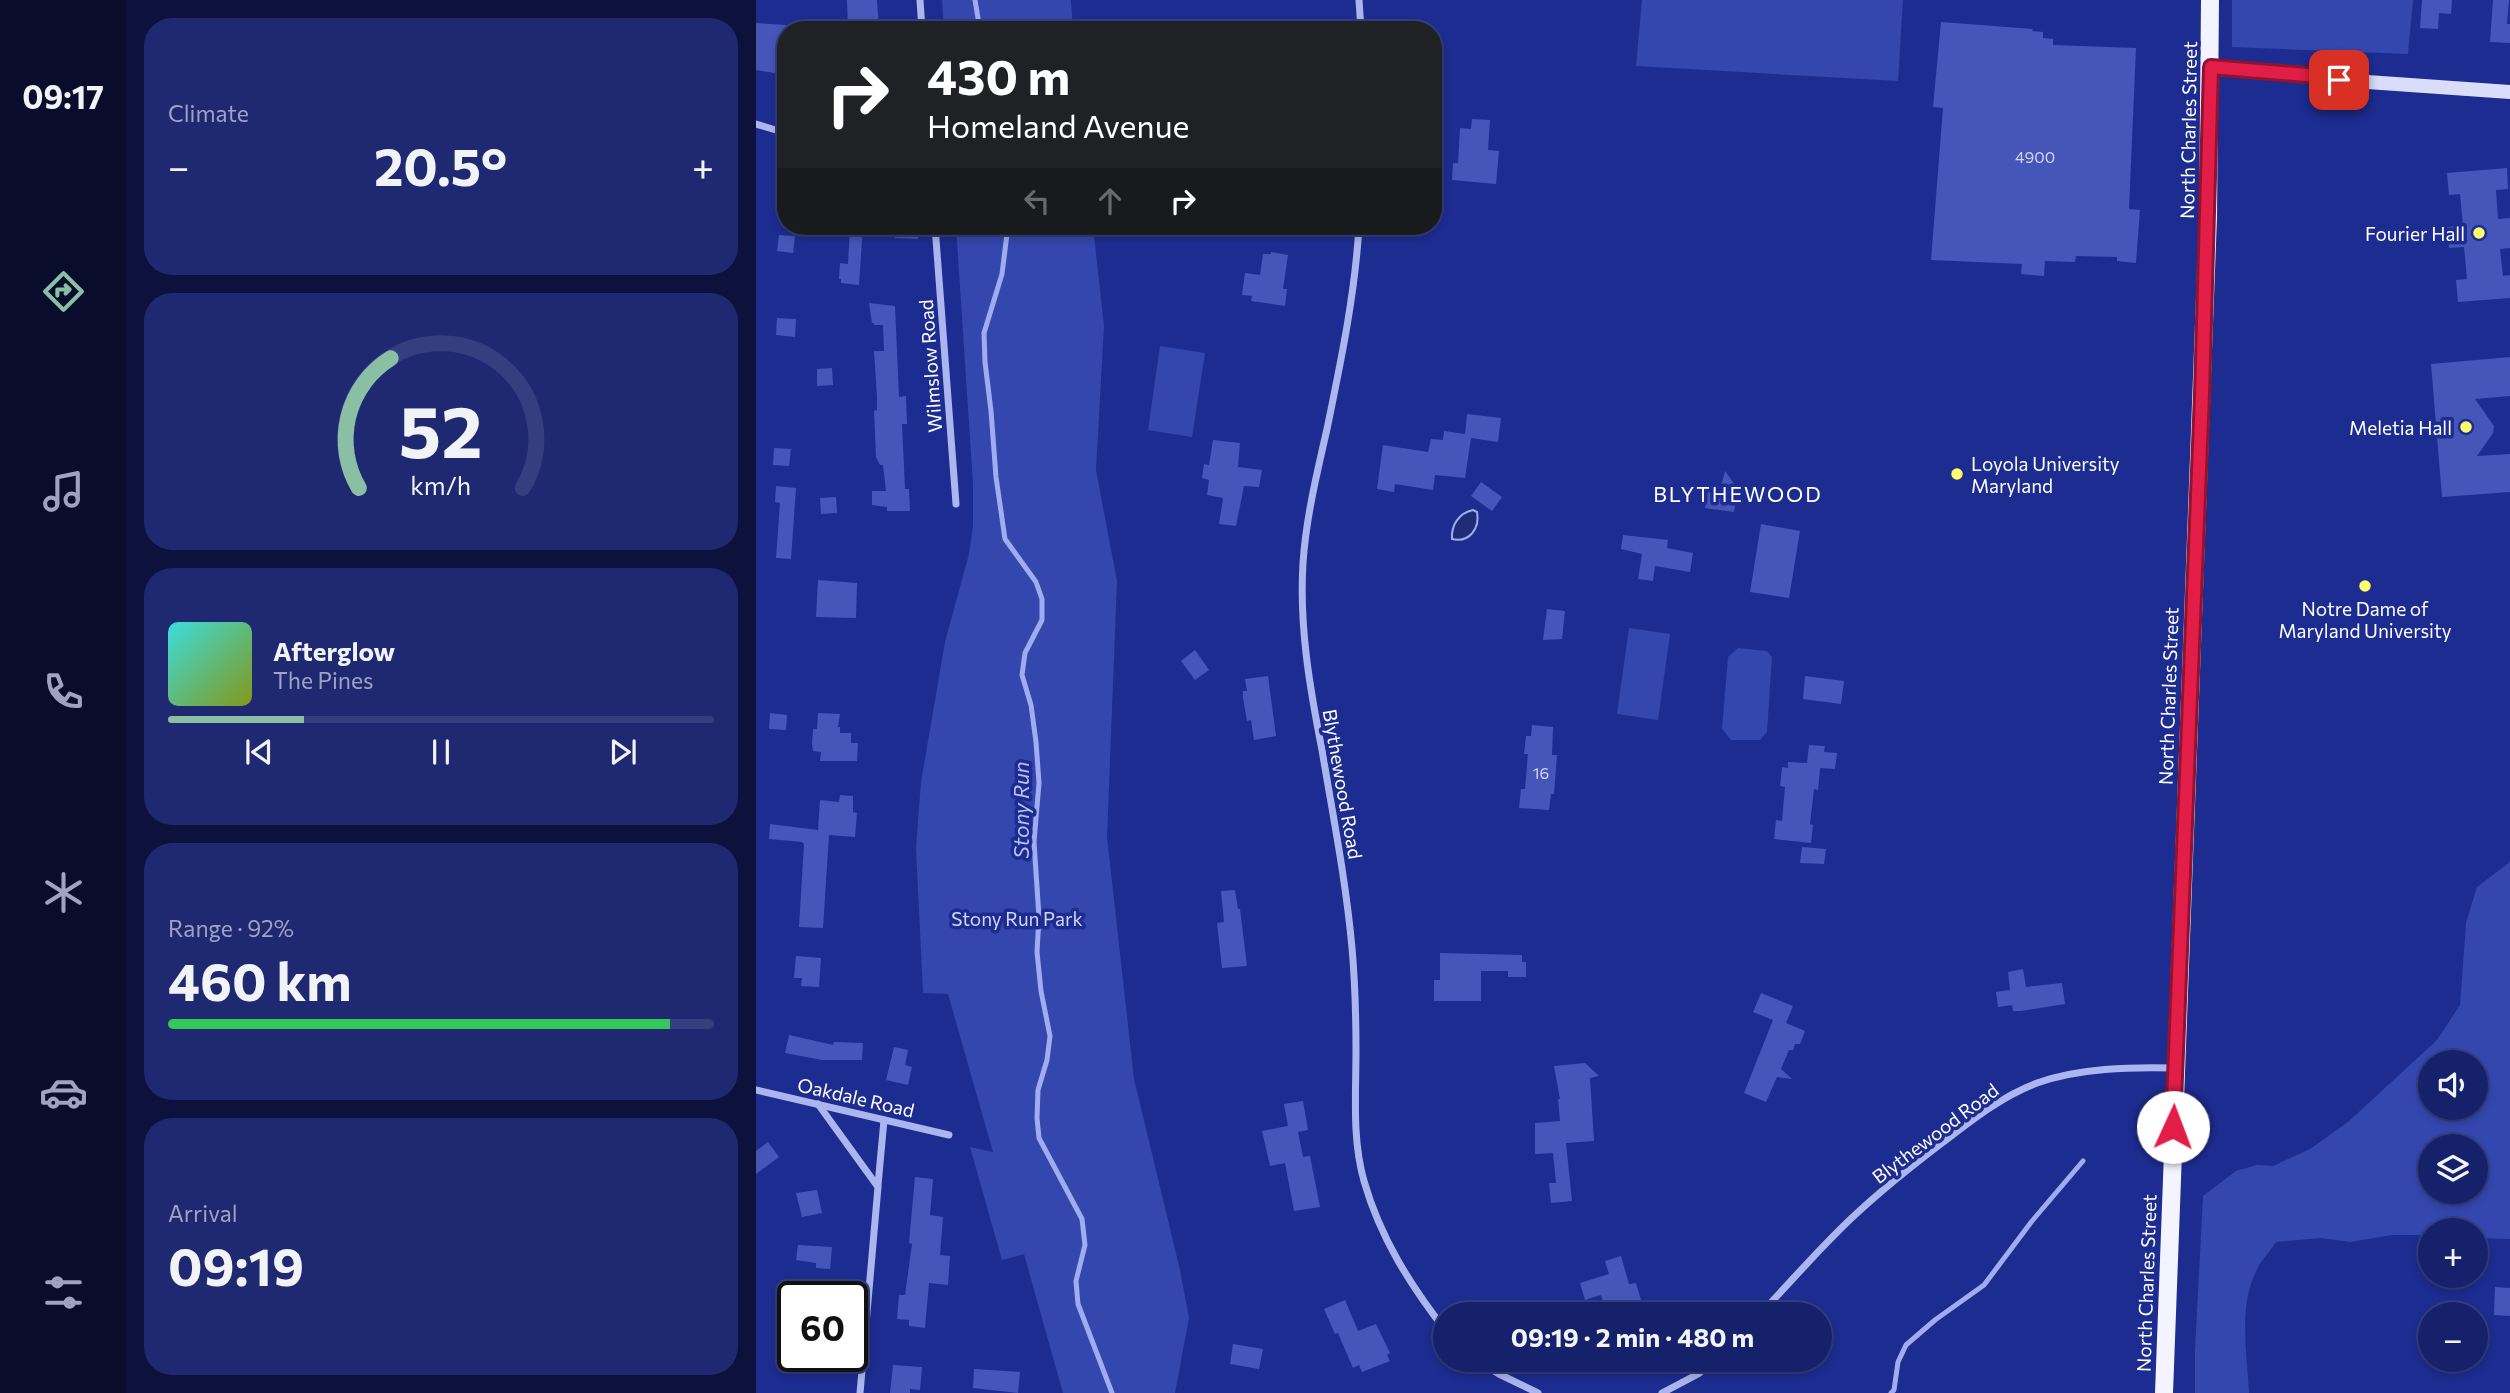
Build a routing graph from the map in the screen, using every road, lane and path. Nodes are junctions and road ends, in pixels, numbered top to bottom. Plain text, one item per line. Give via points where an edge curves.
1 (920, 0) edge
2 (1359, 0) edge
3 (2210, 0) edge
4 (921, 21) edge
5 (1360, 21) edge
6 (2211, 67) junction
7 (2510, 92) edge
8 (756, 124) edge
9 (777, 130) edge
10 (936, 235) edge
11 (1358, 235) edge
12 (956, 504) dead end
13 (2175, 1068) junction
14 (756, 1090) edge
15 (818, 1104) junction
16 (884, 1120) junction
17 (949, 1135) dead end
18 (878, 1187) junction
19 (1771, 1302) edge
20 (1433, 1313) edge
21 (1496, 1372) edge
22 (1701, 1372) edge
23 (860, 1393) edge
24 (1538, 1393) edge
25 (1662, 1393) edge
26 (2164, 1393) edge

1 - 4 street
2 - 5 street
3 - 6 main road, North Charles Street
6 - 7 street
6 - 13 main road, North Charles Street
8 - 9 street
10 - 12 street, Wilmslow Road
11 - 20 street, Blythewood Road via 1348,326 1305,541 1303,623 1350,935 1359,1157 1392,1252
13 - 19 street, Blythewood Road via 2064,1076 2007,1098 1886,1187
13 - 26 main road, North Charles Street
14 - 15 street, Oakdale Road
15 - 16 street, Oakdale Road
15 - 18 street
16 - 17 street, Oakdale Road
16 - 18 street
18 - 23 street
21 - 24 street
22 - 25 street

